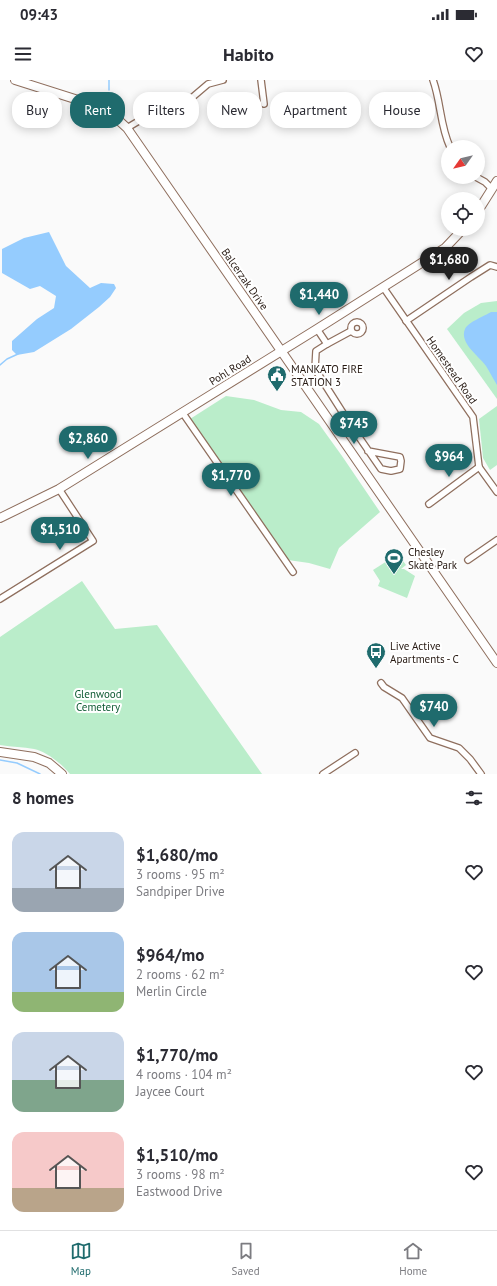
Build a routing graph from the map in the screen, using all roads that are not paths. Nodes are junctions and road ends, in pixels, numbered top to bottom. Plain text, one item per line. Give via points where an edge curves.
1 (15, 80) edge
2 (223, 80) edge
3 (260, 80) edge
4 (433, 80) edge
5 (264, 104) dead end
6 (127, 128) junction
7 (448, 140) edge
8 (497, 181) edge
9 (485, 182) edge
10 (492, 189) junction
11 (485, 200) edge
12 (456, 236) edge
13 (497, 267) edge
14 (383, 287) junction
15 (406, 321) junction
16 (317, 329) junction
17 (351, 331) dead end
18 (327, 344) junction
19 (281, 351) junction
20 (182, 412) junction
21 (368, 451) junction
22 (479, 467) junction
23 (60, 489) junction
24 (497, 492) edge
25 (429, 504) dead end
26 (0, 518) edge
27 (497, 540) edge
28 (468, 560) dead end
29 (293, 572) dead end
30 (0, 600) edge
31 (497, 663) edge
32 (381, 683) dead end
33 (0, 752) edge
34 (355, 753) dead end
35 (332, 768) junction
36 (62, 774) edge
37 (323, 774) edge
38 (336, 774) edge
39 (481, 774) edge

1 - 6 street, Balcerzak Drive via 97,106
2 - 6 street via 208,84 178,107 147,116
3 - 5 street
4 - 7 street
6 - 19 street, Balcerzak Drive
8 - 10 street
9 - 10 street
10 - 11 street
12 - 14 street, Pohl Road via 445,248
13 - 15 street via 490,265
14 - 15 street, Homestead Road
14 - 16 street, Pohl Road
15 - 22 street, Homestead Road via 473,417
16 - 18 street
16 - 19 street, Pohl Road
17 - 18 street
18 - 21 street via 316,351 315,369
19 - 20 street, Pohl Road
19 - 31 street, Balcerzak Drive
20 - 23 street, Pohl Road
20 - 29 street
21 - 21 street via 381,469 400,469 400,457
22 - 24 street, Homestead Road
22 - 25 street
23 - 26 street, Pohl Road
23 - 30 street via 93,541
27 - 28 street
32 - 39 street via 402,698 430,738 459,748
33 - 36 street via 34,757 49,763
34 - 35 street
35 - 37 street
35 - 38 street

